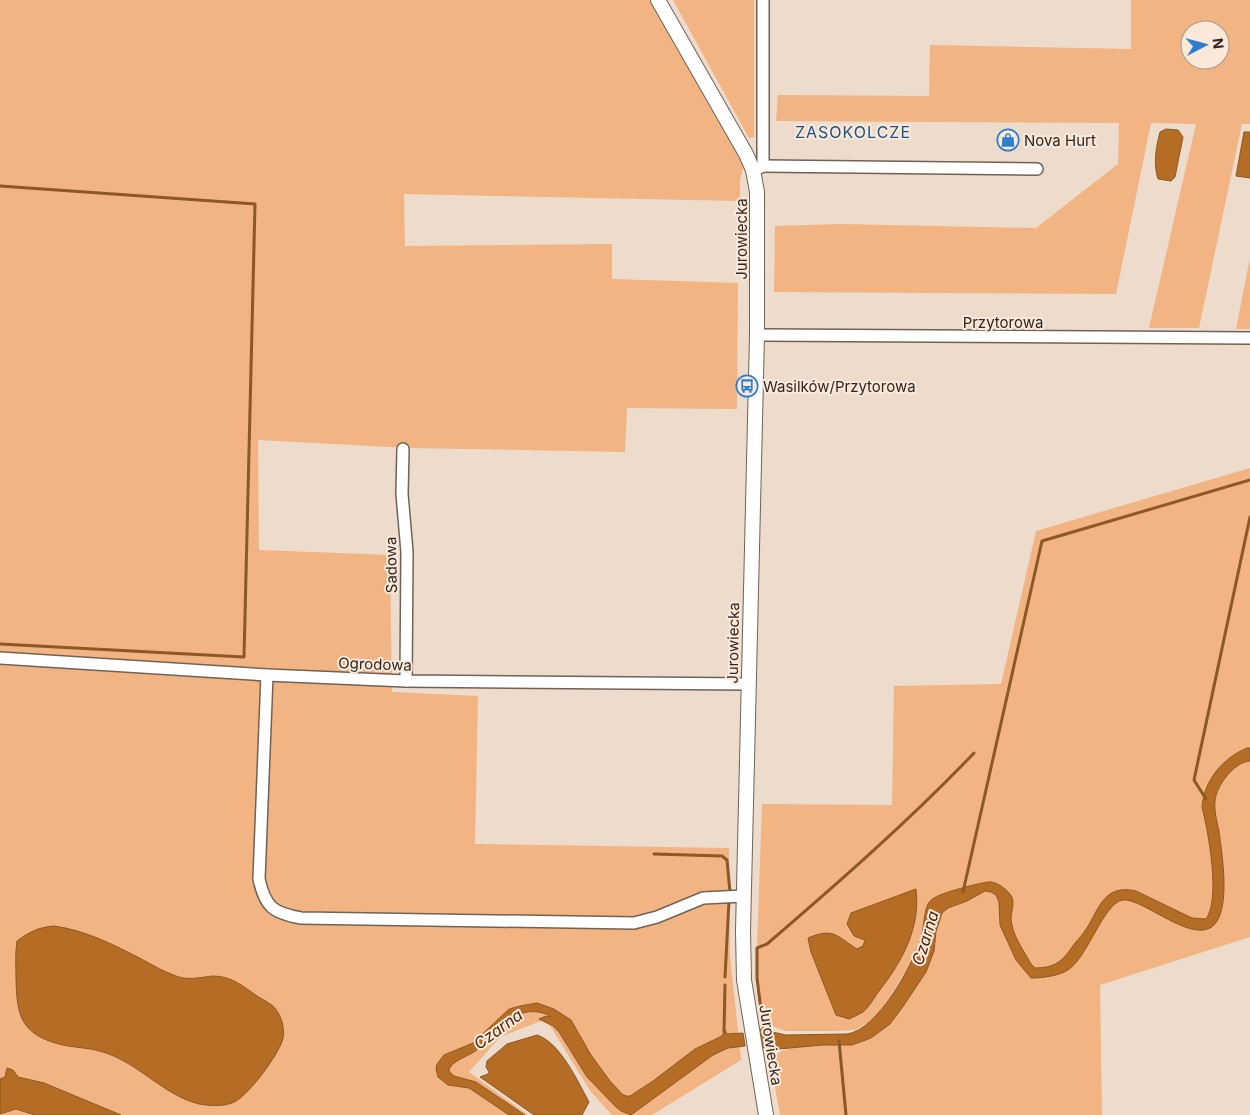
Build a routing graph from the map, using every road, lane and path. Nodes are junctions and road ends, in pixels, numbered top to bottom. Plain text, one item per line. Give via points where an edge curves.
1 (658, 0) edge
2 (763, 0) edge
3 (758, 168) junction
4 (1037, 169) dead end
5 (757, 335) junction
6 (1250, 338) edge
7 (403, 449) dead end
8 (0, 658) edge
9 (267, 675) junction
10 (406, 681) junction
11 (749, 684) junction
12 (744, 896) junction
13 (766, 1115) edge

1 - 3 street, Jurowiecka via 740,143
2 - 3 street, Jurowiecka
3 - 4 street
3 - 5 street, Jurowiecka
5 - 6 street, Przytorowa
5 - 11 street, Jurowiecka
7 - 10 street, Sadowa via 402,494 407,552
8 - 9 street, Ogrodowa
9 - 10 street, Ogrodowa
9 - 12 street via 259,879 263,896 272,909 286,916 634,923 703,898
10 - 11 street, Ogrodowa
11 - 12 street, Jurowiecka
12 - 13 street, Jurowiecka via 744,980

